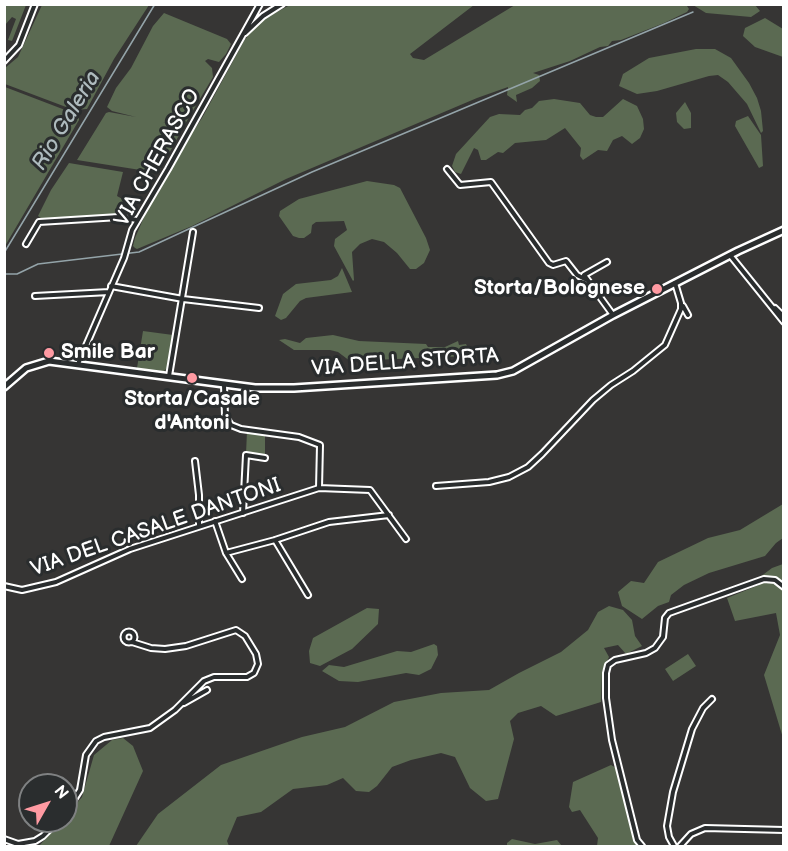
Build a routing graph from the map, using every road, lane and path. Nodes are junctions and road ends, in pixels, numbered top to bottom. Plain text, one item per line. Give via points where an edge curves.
1 (35, 4) edge
2 (260, 4) edge
3 (282, 4) edge
4 (242, 35) junction
5 (4, 61) edge
6 (447, 169) dead end
7 (137, 220) junction
8 (783, 230) edge
9 (193, 232) dead end
10 (26, 244) dead end
11 (730, 255) junction
12 (608, 262) dead end
13 (587, 280) junction
14 (675, 283) junction
15 (111, 286) junction
16 (109, 292) junction
17 (35, 296) dead end
18 (183, 299) junction
19 (766, 299) junction
20 (680, 300) junction
21 (259, 308) dead end
22 (613, 315) junction
23 (688, 315) dead end
24 (782, 315) edge
25 (783, 322) edge
26 (78, 364) junction
27 (169, 376) junction
28 (224, 385) junction
29 (4, 387) edge
30 (266, 458) dead end
31 (195, 461) dead end
32 (436, 486) dead end
33 (319, 488) junction
34 (243, 513) junction
35 (389, 515) junction
36 (215, 521) junction
37 (199, 526) junction
38 (406, 539) dead end
39 (275, 540) junction
40 (226, 553) junction
41 (242, 579) dead end
42 (4, 586) edge
43 (783, 587) edge
44 (308, 595) dead end
45 (132, 642) dead end
46 (207, 690) dead end
47 (712, 699) dead end
48 (181, 704) junction
49 (78, 793) edge
50 (783, 830) edge
51 (46, 833) edge
52 (4, 839) edge
53 (642, 846) edge
54 (674, 846) edge
55 (680, 846) edge

1 - 5 street via 19,45
2 - 4 street, VIA CHERASCO
3 - 4 street
4 - 7 street, VIA CHERASCO
6 - 13 street via 460,185 491,182 549,262 553,265 566,261 576,275
7 - 10 street via 119,217 39,222
7 - 15 street, VIA CHERASCO
8 - 11 main road, VIA DELLA STORTA
9 - 18 street
11 - 14 main road, VIA DELLA STORTA
11 - 19 street
12 - 13 street via 586,273
13 - 22 street
14 - 20 street
14 - 22 main road, VIA DELLA STORTA
15 - 16 street, VIA CHERASCO
15 - 18 street
16 - 17 street
16 - 26 street, VIA CHERASCO
18 - 21 street
18 - 27 street
19 - 24 street
19 - 25 street
20 - 23 street
20 - 32 street via 680,313 665,345 593,400 528,467 489,482
22 - 28 main road, VIA DELLA STORTA via 513,371 497,375 294,388
26 - 27 main road, VIA DELLA STORTA
26 - 29 main road, VIA DELLA STORTA via 42,362 26,368
27 - 28 main road, VIA DELLA STORTA
28 - 33 street via 225,416 231,425 299,437 320,445
30 - 34 street via 246,455
31 - 37 street
33 - 34 street, VIA DEL CASALE DANTONI
33 - 35 street via 370,490
34 - 36 street, VIA DEL CASALE DANTONI
35 - 38 street
35 - 39 street via 334,520
36 - 37 street, VIA DEL CASALE DANTONI
36 - 40 street
37 - 42 street, VIA DEL CASALE DANTONI via 130,549 56,582 22,590
39 - 40 street
39 - 44 street
40 - 41 street
43 - 53 street via 777,581 764,579 666,615 663,635 655,648 608,665 607,707 613,746 637,840
45 - 48 street via 165,649 233,630 245,636 257,657 254,672 245,678 206,680
46 - 48 street
47 - 54 street via 695,723 672,792 667,826
48 - 49 street via 150,728 104,737 93,744 86,755
50 - 55 street via 705,828 692,833
51 - 52 street via 35,841 18,844

